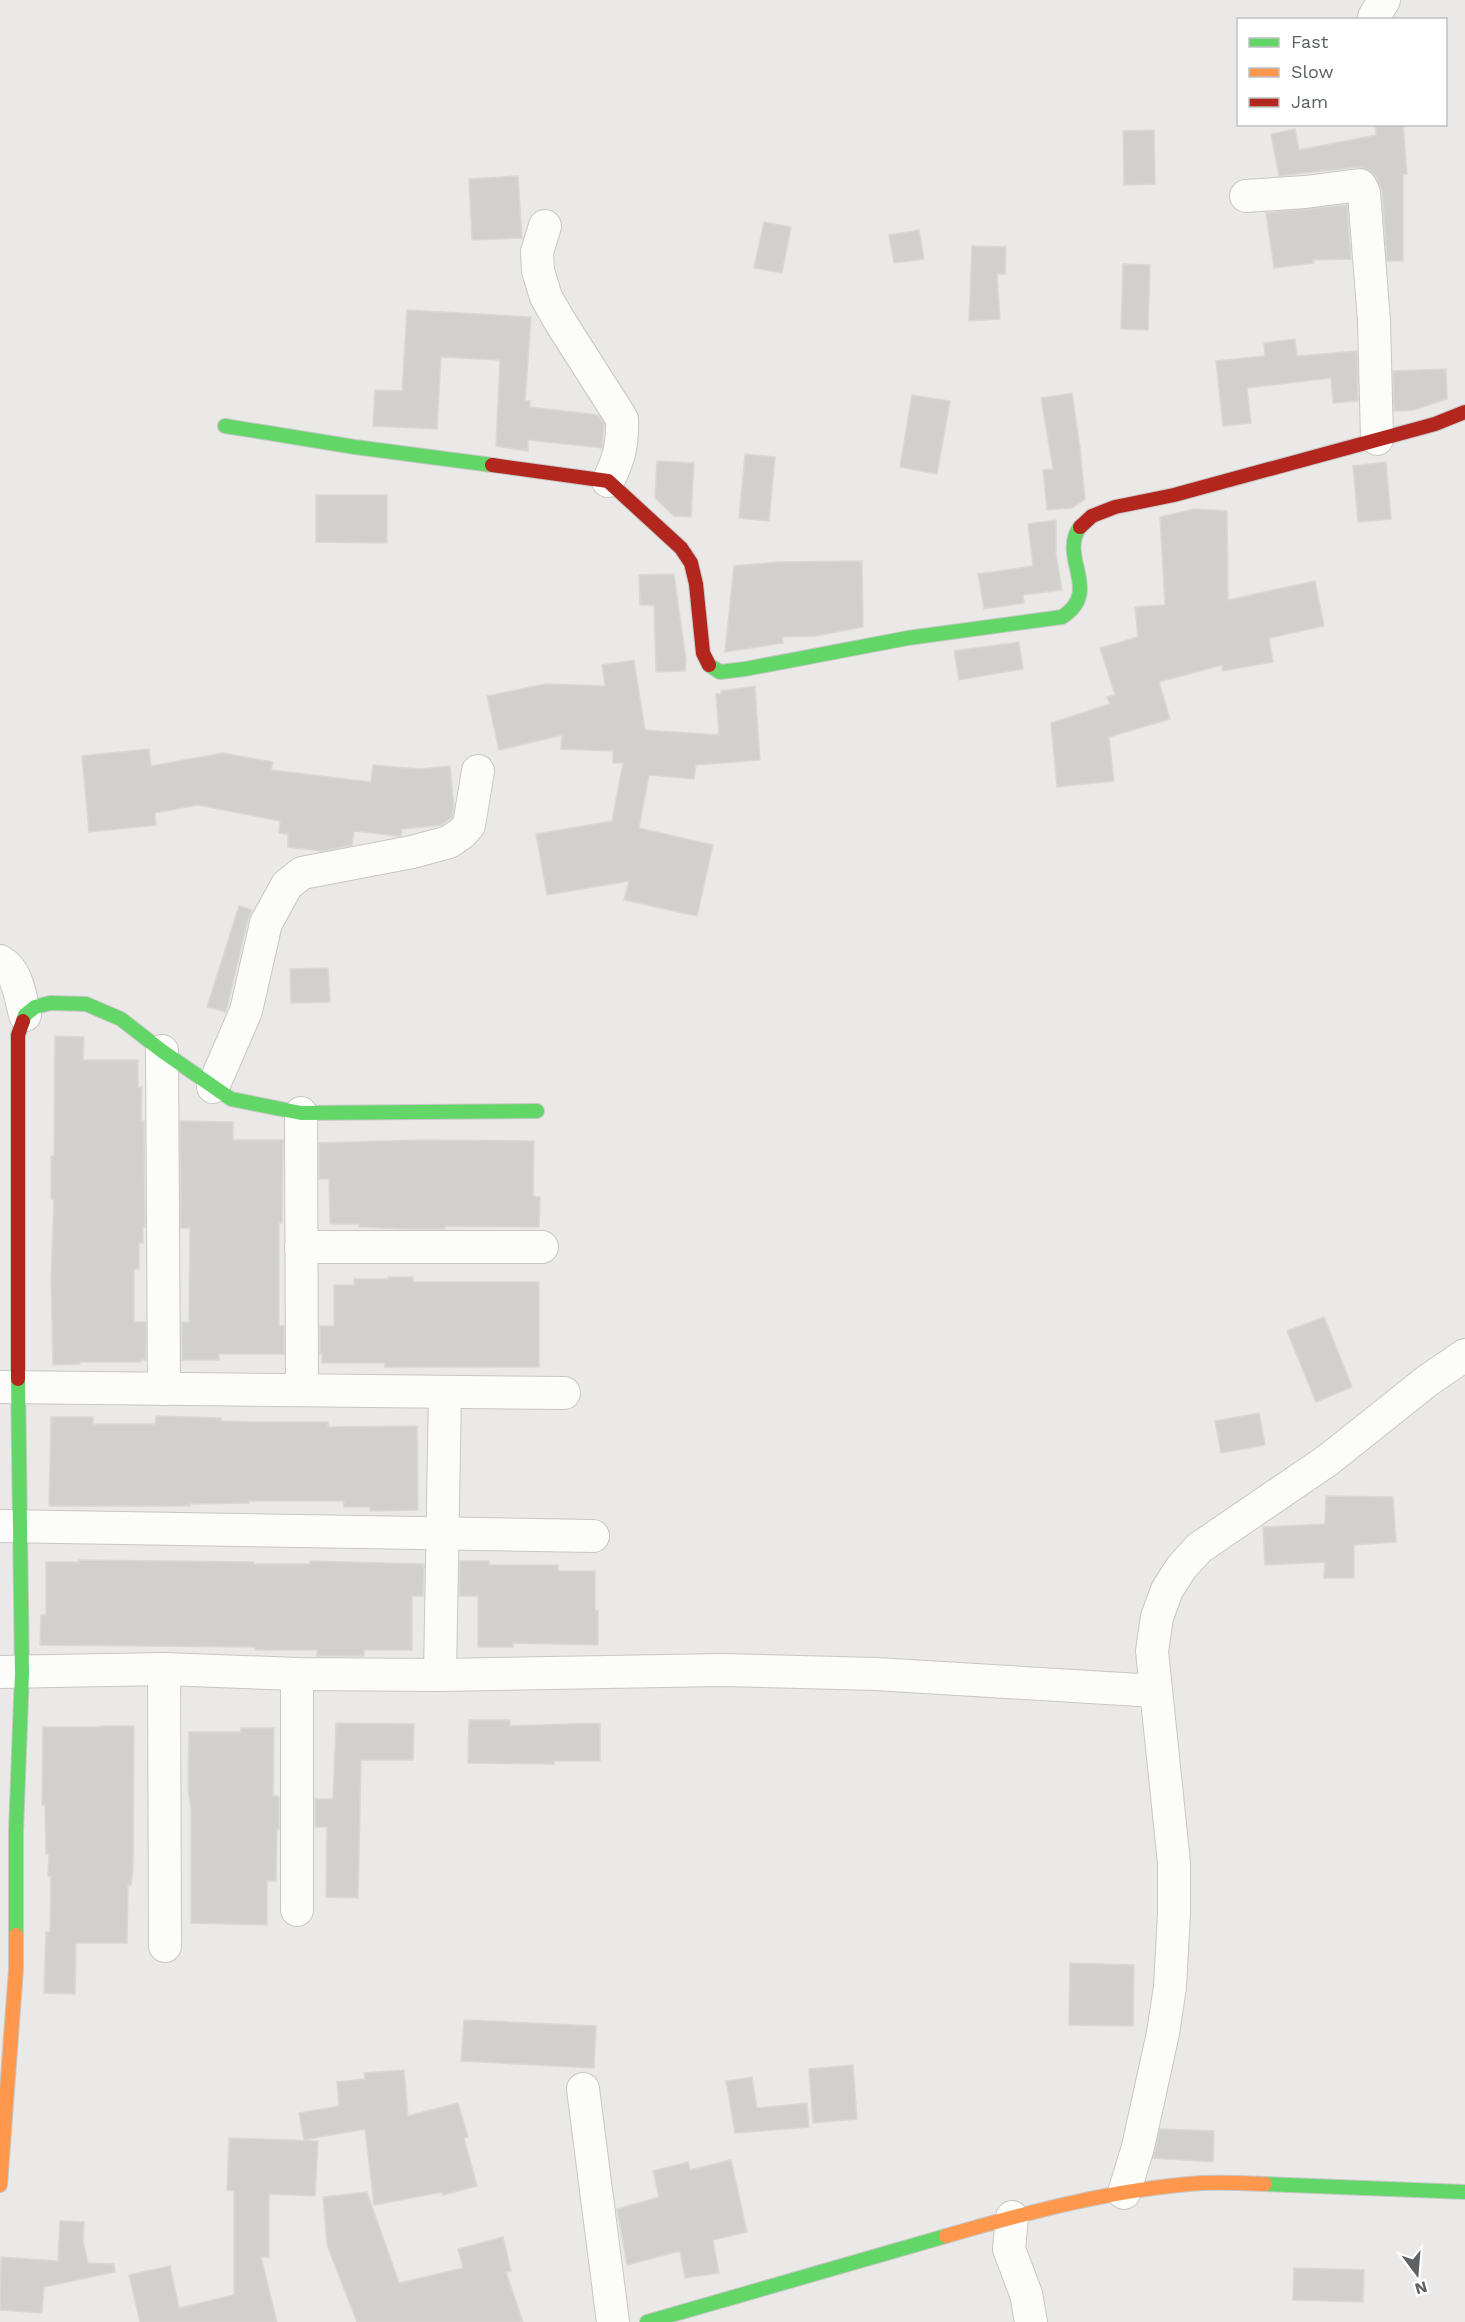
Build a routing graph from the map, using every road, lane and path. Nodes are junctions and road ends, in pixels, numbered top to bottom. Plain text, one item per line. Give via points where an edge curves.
1 (1246, 196) dead end
2 (544, 226) dead end
3 (1465, 412) edge
4 (225, 426) dead end
5 (1377, 439) junction
6 (608, 481) junction
7 (478, 771) dead end
8 (0, 961) edge
9 (25, 1015) junction
10 (162, 1051) junction
11 (213, 1087) junction
12 (10, 1101) edge
13 (537, 1111) dead end
14 (301, 1113) junction
15 (301, 1247) junction
16 (542, 1247) dead end
17 (9, 1249) edge
18 (1465, 1354) edge
19 (9, 1387) edge
20 (164, 1389) junction
21 (302, 1390) junction
22 (445, 1392) junction
23 (564, 1393) dead end
24 (11, 1527) edge
25 (443, 1533) junction
26 (593, 1536) dead end
27 (164, 1670) junction
28 (11, 1673) edge
29 (297, 1674) junction
30 (440, 1675) junction
31 (1156, 1691) junction
32 (8, 1831) edge
33 (297, 1910) dead end
34 (165, 1946) dead end
35 (8, 1969) edge
36 (583, 2089) dead end
37 (0, 2185) edge
38 (1465, 2192) edge
39 (1124, 2193) junction
40 (1012, 2217) junction
41 (1029, 2308) edge
42 (613, 2322) edge
43 (647, 2322) edge

1 - 5 street via 1360,185 1364,193 1374,321
2 - 6 street via 537,252 546,297 622,419 620,457
3 - 5 street
4 - 6 street
5 - 6 street via 1109,509 1084,522 1074,537 1074,560 1082,586 1076,606 1062,617 908,638 720,672 710,667 703,653 691,563 681,548
7 - 11 street via 469,825 449,842 302,873 287,885 266,923 246,1011
8 - 9 street via 15,978
9 - 10 street via 50,1003 86,1004 121,1019
9 - 12 street via 18,1035
10 - 11 street
10 - 20 street
11 - 14 street via 231,1099
12 - 17 street
13 - 14 street
14 - 15 street
15 - 16 street
15 - 21 street
17 - 19 street
18 - 31 street via 1328,1460 1199,1548 1167,1590 1157,1617 1152,1651
19 - 20 street
19 - 24 street
20 - 21 street
21 - 22 street
22 - 23 street
22 - 25 street
24 - 25 street
24 - 28 street
25 - 26 street
25 - 30 street
27 - 28 street
27 - 29 street
27 - 34 street
28 - 32 street
29 - 30 street
29 - 33 street
30 - 31 street via 745,1671 876,1674
31 - 39 street via 1174,1863 1170,1987 1138,2147
32 - 35 street
35 - 37 street
36 - 42 street
38 - 39 street via 1201,2183
39 - 40 street
40 - 41 street via 1009,2249
40 - 43 street

